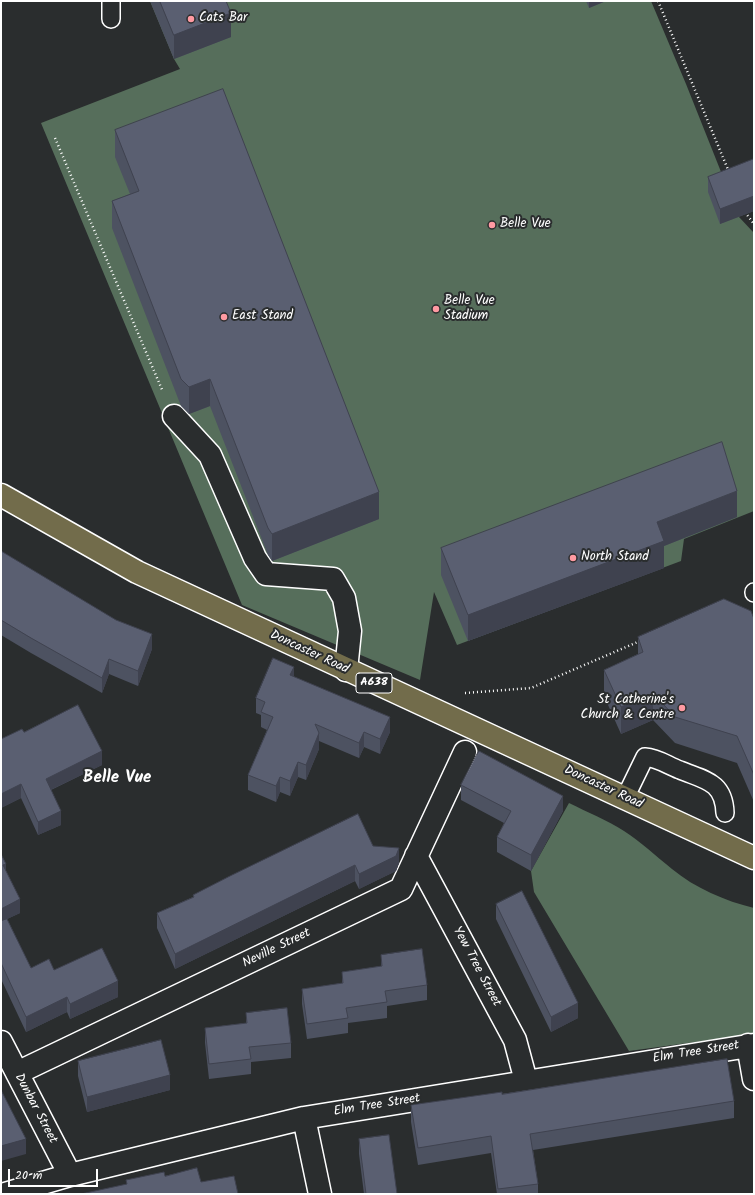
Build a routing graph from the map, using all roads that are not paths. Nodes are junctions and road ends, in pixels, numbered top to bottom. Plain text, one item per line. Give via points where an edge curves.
1 (111, 1) edge
2 (111, 19) dead end
3 (174, 416) road end
4 (1, 495) edge
5 (346, 670) junction
6 (465, 752) dead end
7 (625, 798) junction
8 (725, 813) dead end
9 (416, 856) junction
10 (754, 858) edge
11 (1, 1042) edge
12 (751, 1045) edge
13 (17, 1073) junction
14 (754, 1079) edge
15 (526, 1081) junction
16 (304, 1118) junction
17 (70, 1175) junction
18 (5, 1194) edge
19 (320, 1194) edge

1 - 2 lane
3 - 5 street via 210,454 255,558 266,574 333,579 344,598 350,631
4 - 5 highway, Doncaster Road / A638 via 137,572
5 - 7 highway, Doncaster Road / A638
6 - 9 street, Neville Street
7 - 8 lane via 645,757 655,758 706,779 718,789 725,804
7 - 10 highway, Doncaster Road / A638
9 - 13 street, Neville Street via 401,889
9 - 15 street, Yew Tree Street via 515,1040
11 - 13 street, Dunbar Street
12 - 14 street
12 - 15 street, Elm Tree Street
13 - 17 street, Dunbar Street
15 - 16 street, Elm Tree Street
16 - 17 street, Elm Tree Street
16 - 19 street
17 - 18 street, Elm Tree Street

